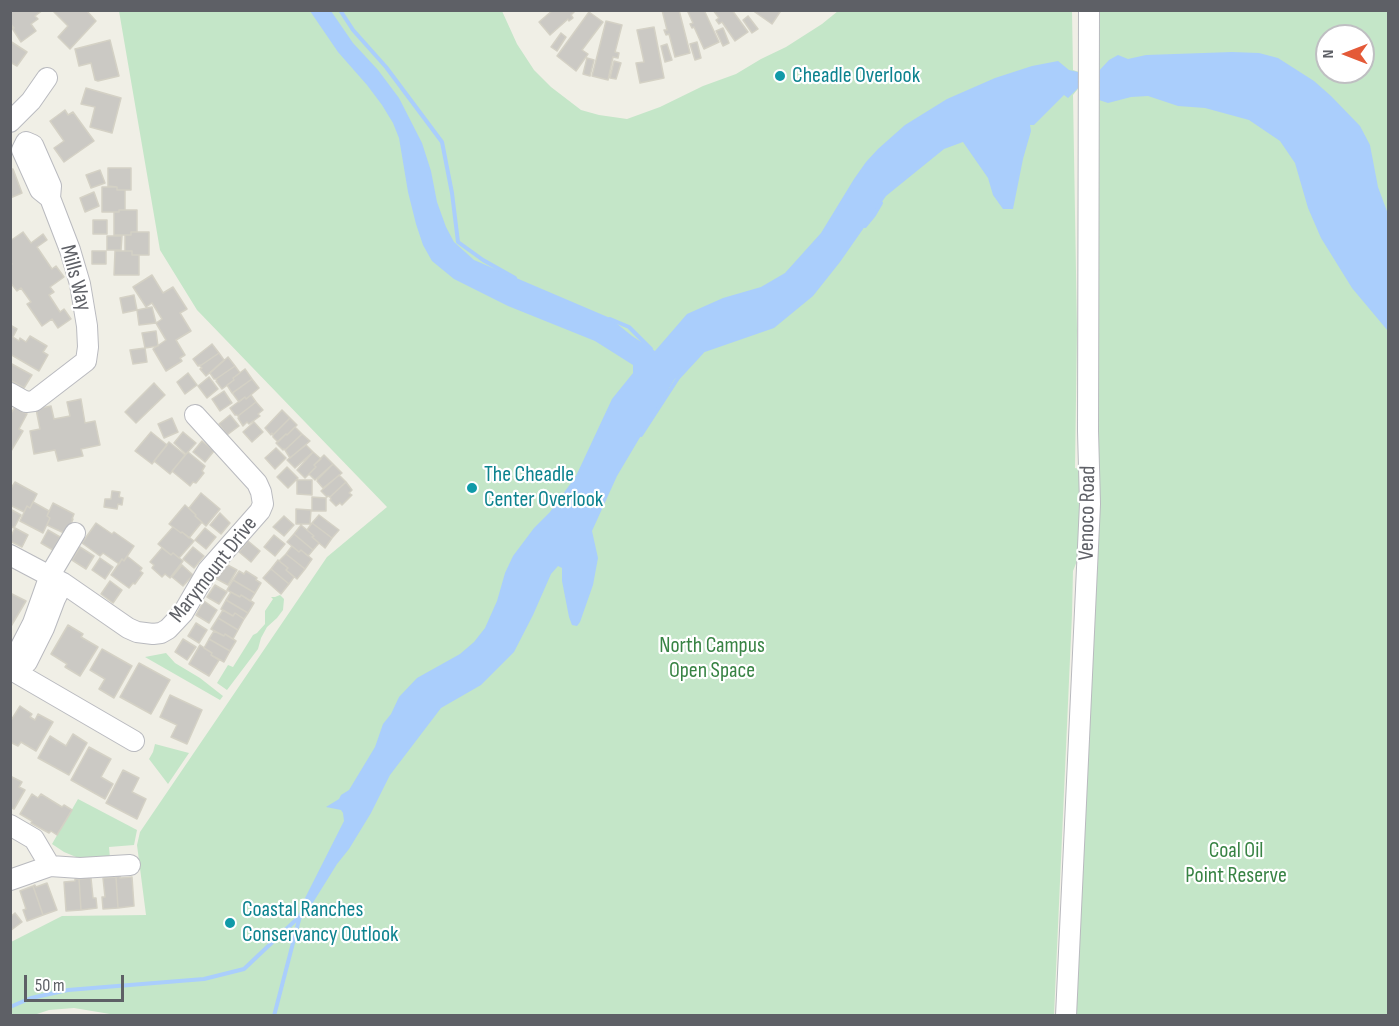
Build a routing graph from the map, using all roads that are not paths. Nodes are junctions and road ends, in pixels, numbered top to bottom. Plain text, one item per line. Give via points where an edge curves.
1 (1089, 10) edge
2 (47, 78) dead end
3 (10, 124) edge
4 (10, 393) edge
5 (195, 415) dead end
6 (75, 533) dead end
7 (10, 555) edge
8 (57, 579) junction
9 (12, 672) edge
10 (135, 741) dead end
11 (10, 825) edge
12 (130, 865) dead end
13 (50, 866) junction
14 (10, 880) edge
15 (1066, 1016) edge

1 - 15 street, Venoco Road via 1090,504
2 - 3 street
3 - 4 street, Mills Way via 26,142 33,144 51,186 50,198 80,284 88,347 86,361 34,401 26,402
5 - 8 street, Marymount Drive via 257,483 263,504 208,570 176,623 161,633 137,632
6 - 8 street
7 - 8 street, Marymount Drive
8 - 9 street via 55,599 44,628 27,662
9 - 10 street
11 - 13 street via 34,839
12 - 13 street
13 - 14 street

